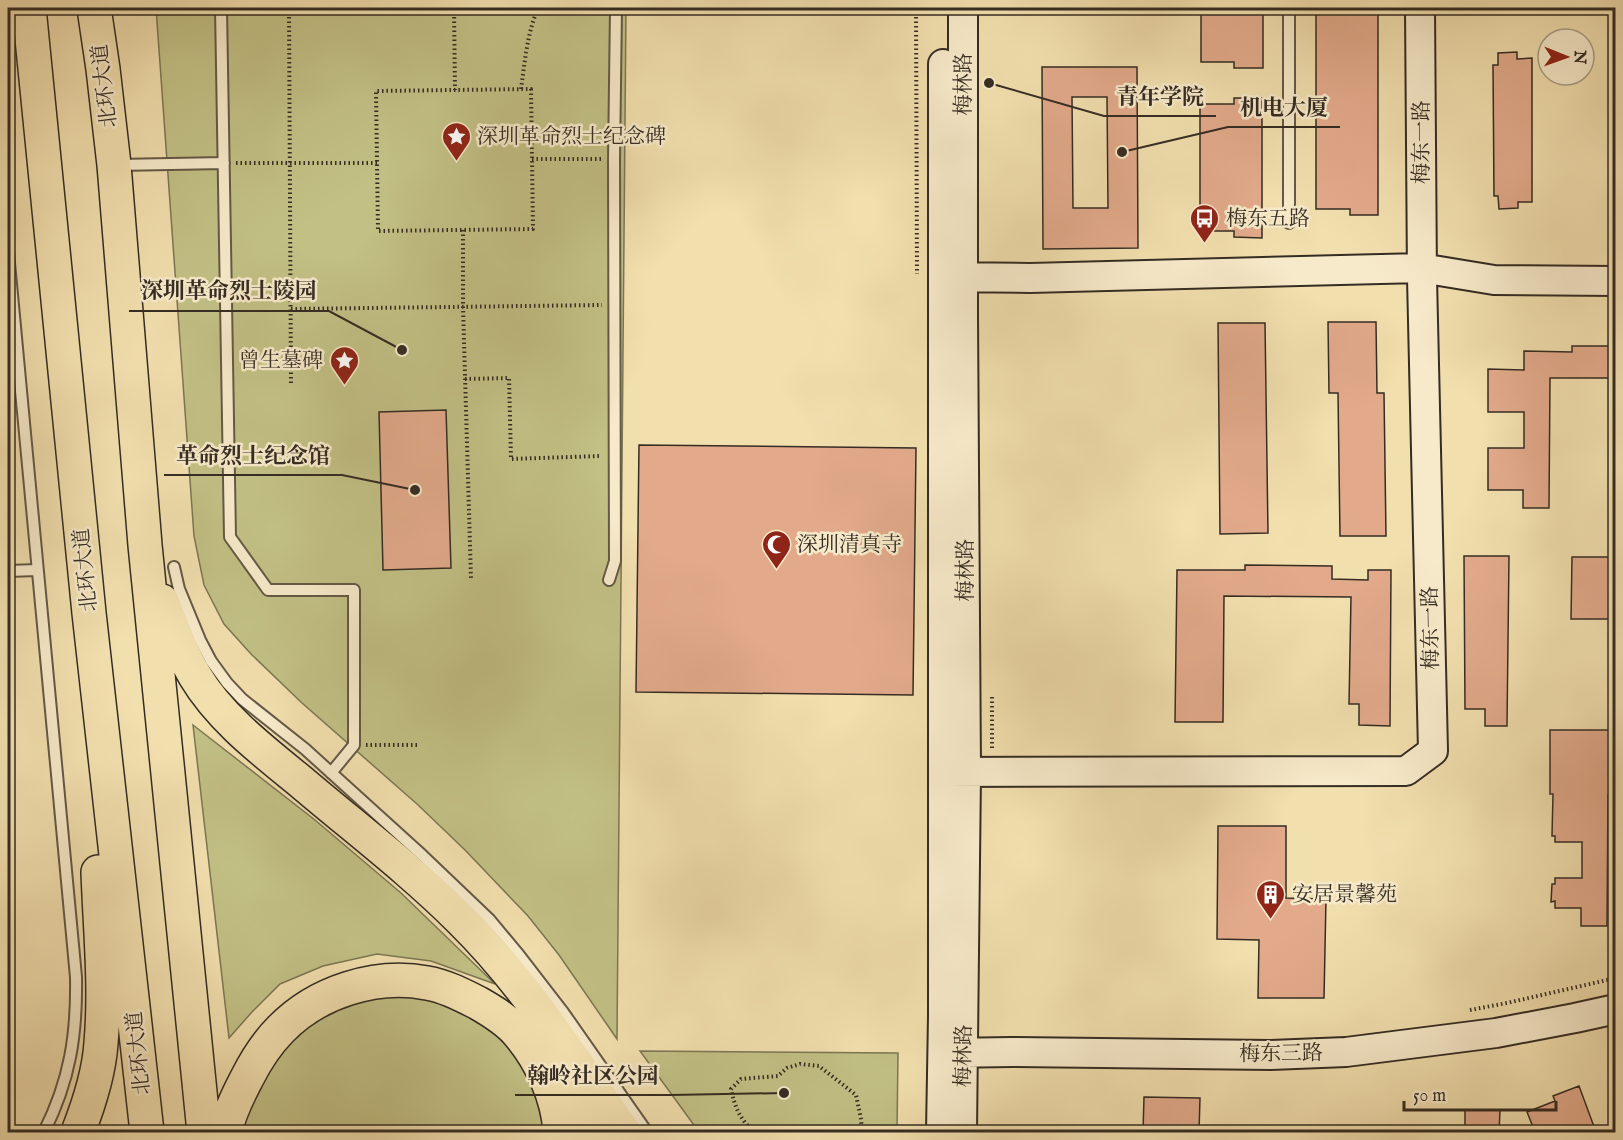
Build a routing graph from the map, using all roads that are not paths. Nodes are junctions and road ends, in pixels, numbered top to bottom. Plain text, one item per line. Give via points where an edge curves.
1 (29, 8) edge
2 (94, 8) edge
3 (221, 8) edge
4 (616, 8) edge
5 (943, 8) edge
6 (963, 8) edge
7 (1289, 8) edge
8 (1420, 8) edge
9 (8, 18) edge
10 (43, 149) junction
11 (224, 163) junction
12 (114, 165) junction
13 (1289, 223) dead end
14 (8, 252) edge
15 (1421, 268) junction
16 (953, 277) junction
17 (1616, 280) edge
18 (145, 545) junction
19 (174, 567) dead end
20 (8, 570) edge
21 (38, 570) junction
22 (609, 580) dead end
23 (89, 613) junction
24 (954, 772) junction
25 (331, 773) junction
26 (1616, 1009) edge
27 (556, 1035) junction
28 (953, 1053) junction
29 (44, 1132) edge
30 (78, 1132) edge
31 (147, 1132) edge
32 (204, 1132) edge
33 (225, 1132) edge
34 (560, 1132) edge
35 (588, 1132) edge
36 (624, 1132) edge
37 (646, 1132) edge
38 (941, 1132) edge
39 (962, 1132) edge

1 - 10 highway, 北环大道
2 - 12 highway, 北环大道
3 - 11 lane
4 - 22 lane via 615,561
5 - 16 street, 梅林路
6 - 16 street, 梅林路
7 - 13 lane
8 - 15 street, 梅东一路
9 - 10 highway
10 - 23 highway, 北环大道
11 - 12 lane
11 - 25 lane via 230,537 268,590 354,590 354,745
12 - 18 highway, 北环大道
14 - 21 lane
15 - 16 street
15 - 17 street via 1494,280
15 - 24 street, 梅东一路 via 1433,751 1406,771
16 - 24 street, 梅林路
18 - 27 highway via 176,638 195,676 215,703 254,743 433,892 499,962
18 - 32 highway, 北环大道
19 - 25 lane via 200,640 227,683
20 - 21 lane
21 - 29 lane via 76,1003 70,1061
23 - 30 highway via 88,726 102,967 102,1034 92,1096
23 - 31 highway, 北环大道
24 - 28 street, 梅林路
25 - 37 lane via 489,920 563,1012
26 - 28 street, 梅东三路 via 1496,1033 1346,1052
27 - 35 highway via 576,1080
27 - 36 highway
28 - 38 street, 梅林路
28 - 39 street, 梅林路
33 - 34 highway via 258,1058 281,1029 307,1007 338,992 400,980 460,993 495,1013 517,1032 537,1059 551,1092

